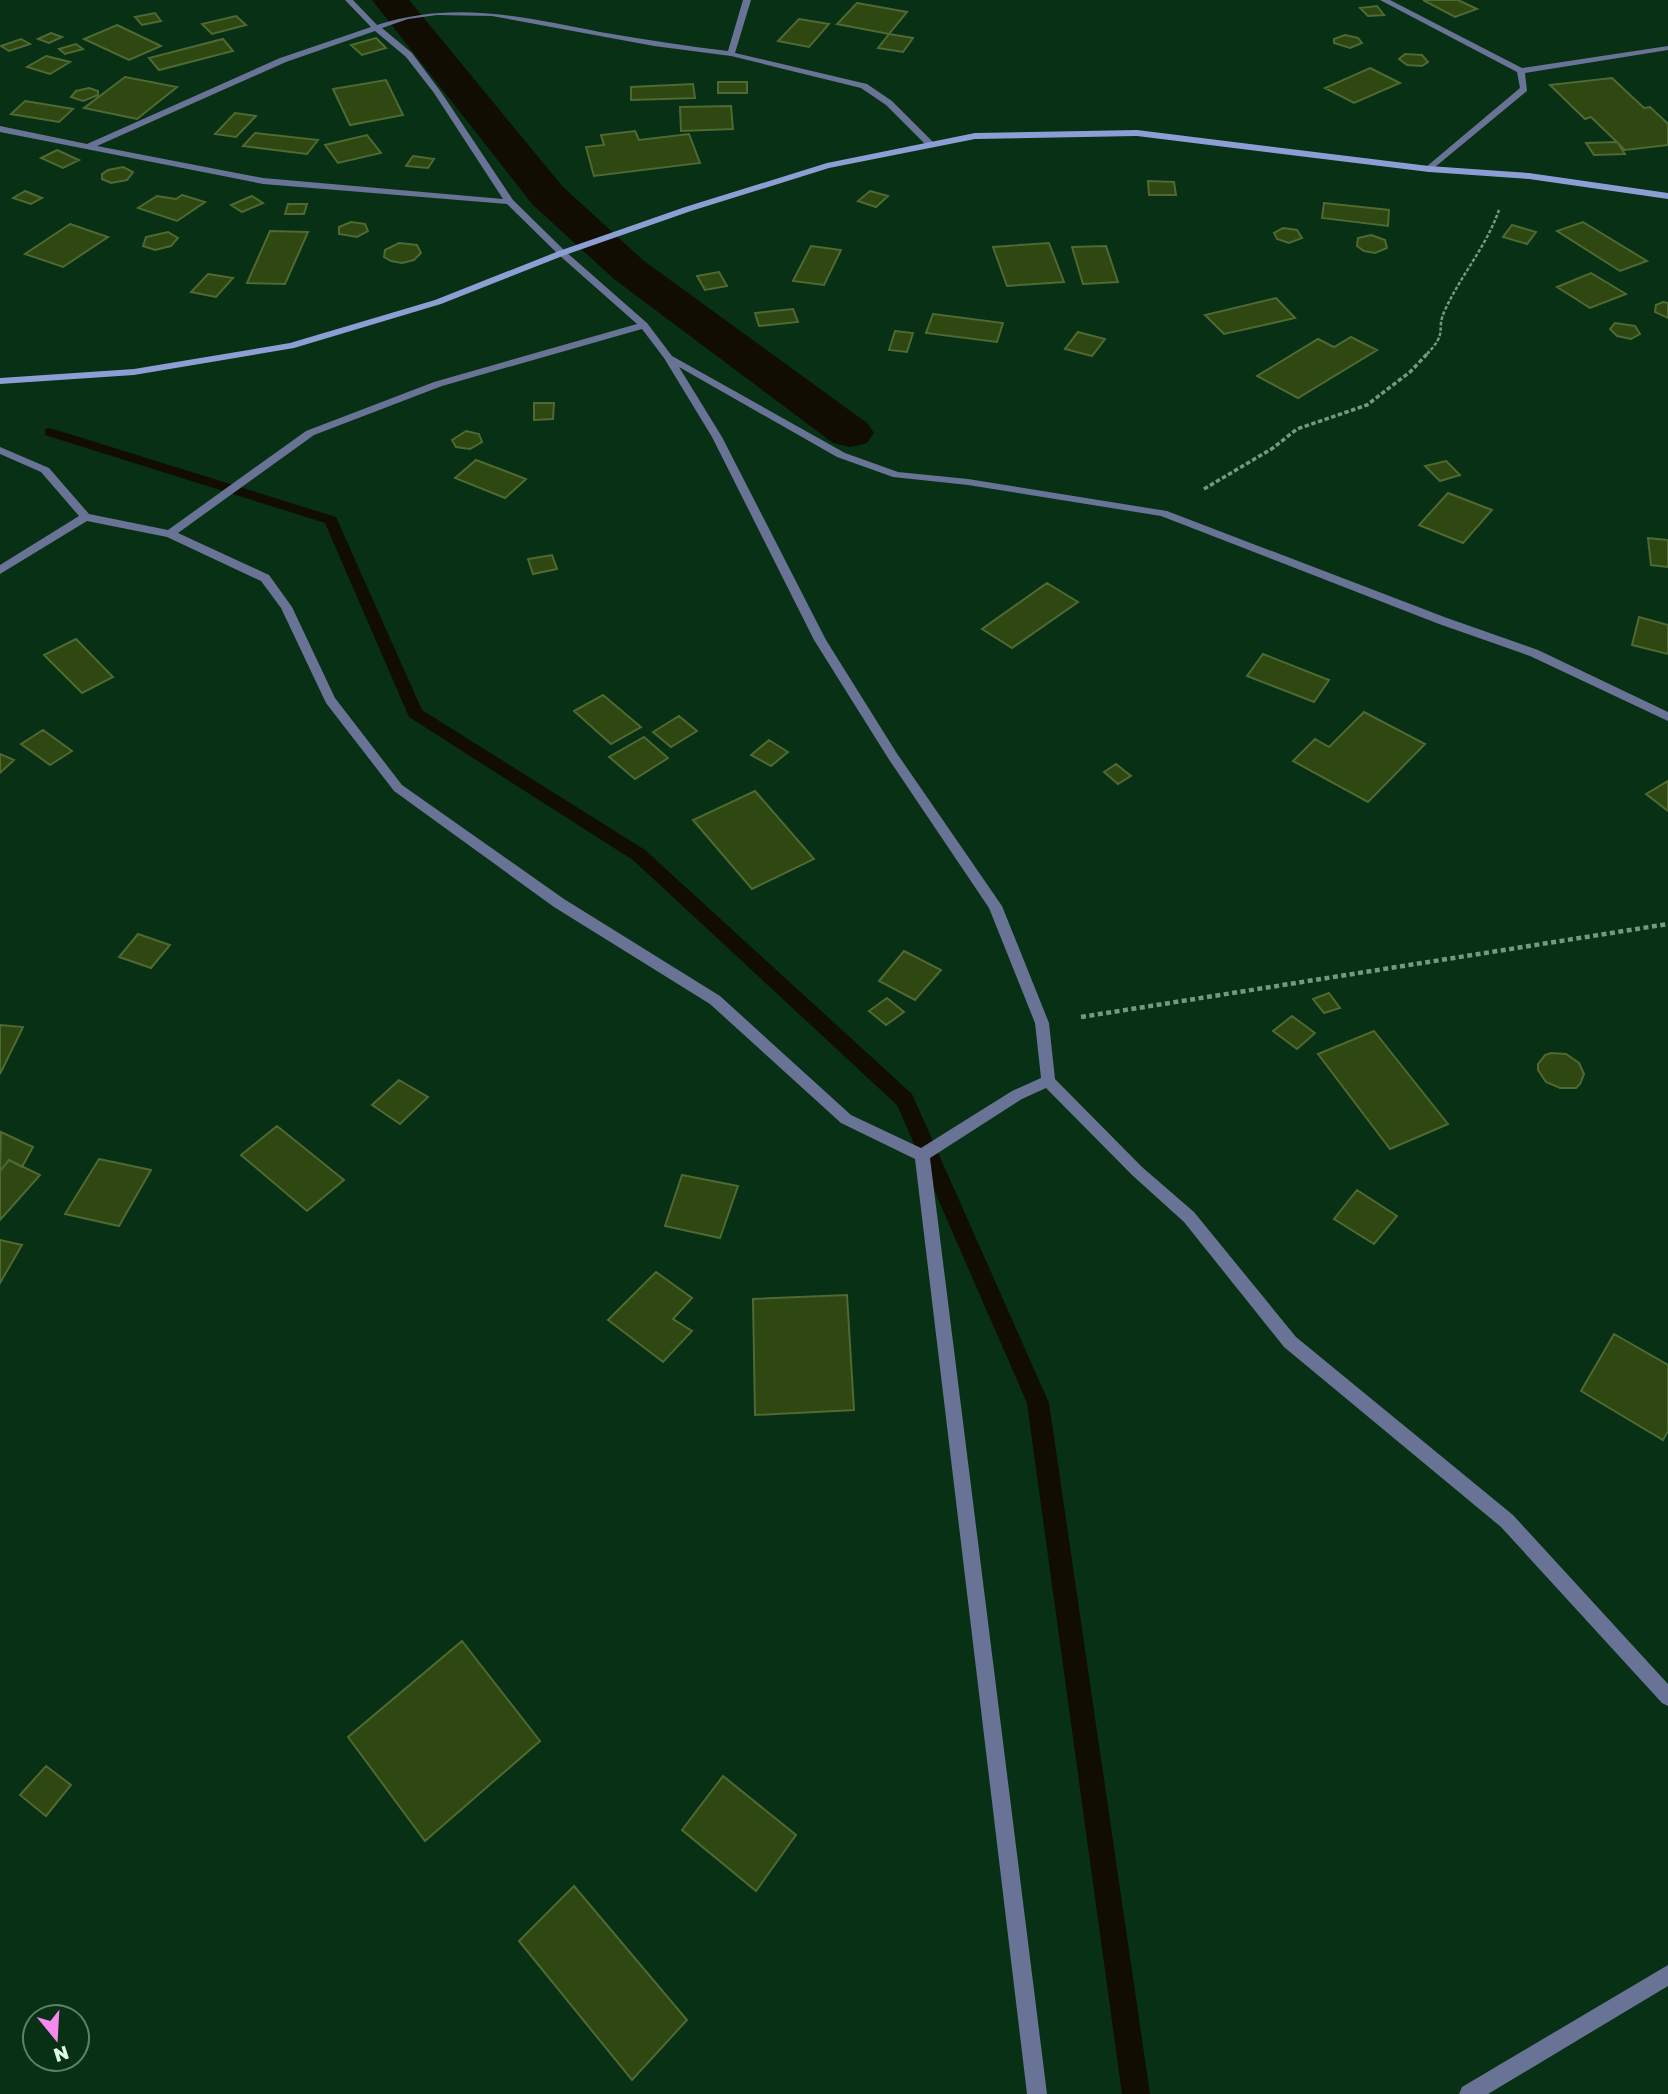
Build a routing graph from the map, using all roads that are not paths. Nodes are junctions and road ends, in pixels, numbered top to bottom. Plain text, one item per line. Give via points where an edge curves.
1 (349, 0) edge
2 (747, 0) edge
3 (1384, 0) edge
4 (375, 27) junction
5 (1668, 48) edge
6 (731, 54) junction
7 (1521, 71) junction
8 (0, 129) edge
9 (930, 144) junction
10 (87, 147) junction
11 (1429, 169) junction
12 (1668, 196) edge
13 (510, 202) junction
14 (562, 253) junction
15 (644, 325) junction
16 (668, 357) junction
17 (0, 381) edge
18 (0, 450) edge
19 (85, 517) junction
20 (170, 534) junction
21 (0, 570) edge
22 (1668, 717) edge
23 (1048, 1081) junction
24 (922, 1156) junction
25 (1668, 1697) edge
26 (1668, 1975) edge
27 (1037, 2094) edge
28 (1469, 2094) edge

1 - 4 street
2 - 6 street
3 - 7 street
4 - 6 street via 437,13 492,14
4 - 10 street via 283,60
4 - 13 street via 409,55
5 - 7 street
6 - 9 street via 864,86 889,103
7 - 11 street via 1524,89
8 - 10 street
9 - 11 street via 975,136 1137,133
9 - 14 street via 827,166
10 - 13 street via 263,181
11 - 12 street via 1529,176
13 - 14 street
14 - 15 street
14 - 17 street via 438,302 290,346 134,372
15 - 16 street
15 - 20 street via 438,384 310,433
16 - 22 street via 841,455 897,475 1163,513 1534,653
16 - 23 street via 718,437 820,640 995,906 1042,1023
18 - 19 street via 46,470
19 - 20 street
19 - 21 street
20 - 24 street via 265,578 286,607 330,700 398,788 559,903 715,1000 846,1119
23 - 24 street
23 - 25 street via 1136,1171 1189,1217 1290,1342 1507,1521
24 - 27 street
26 - 28 street

